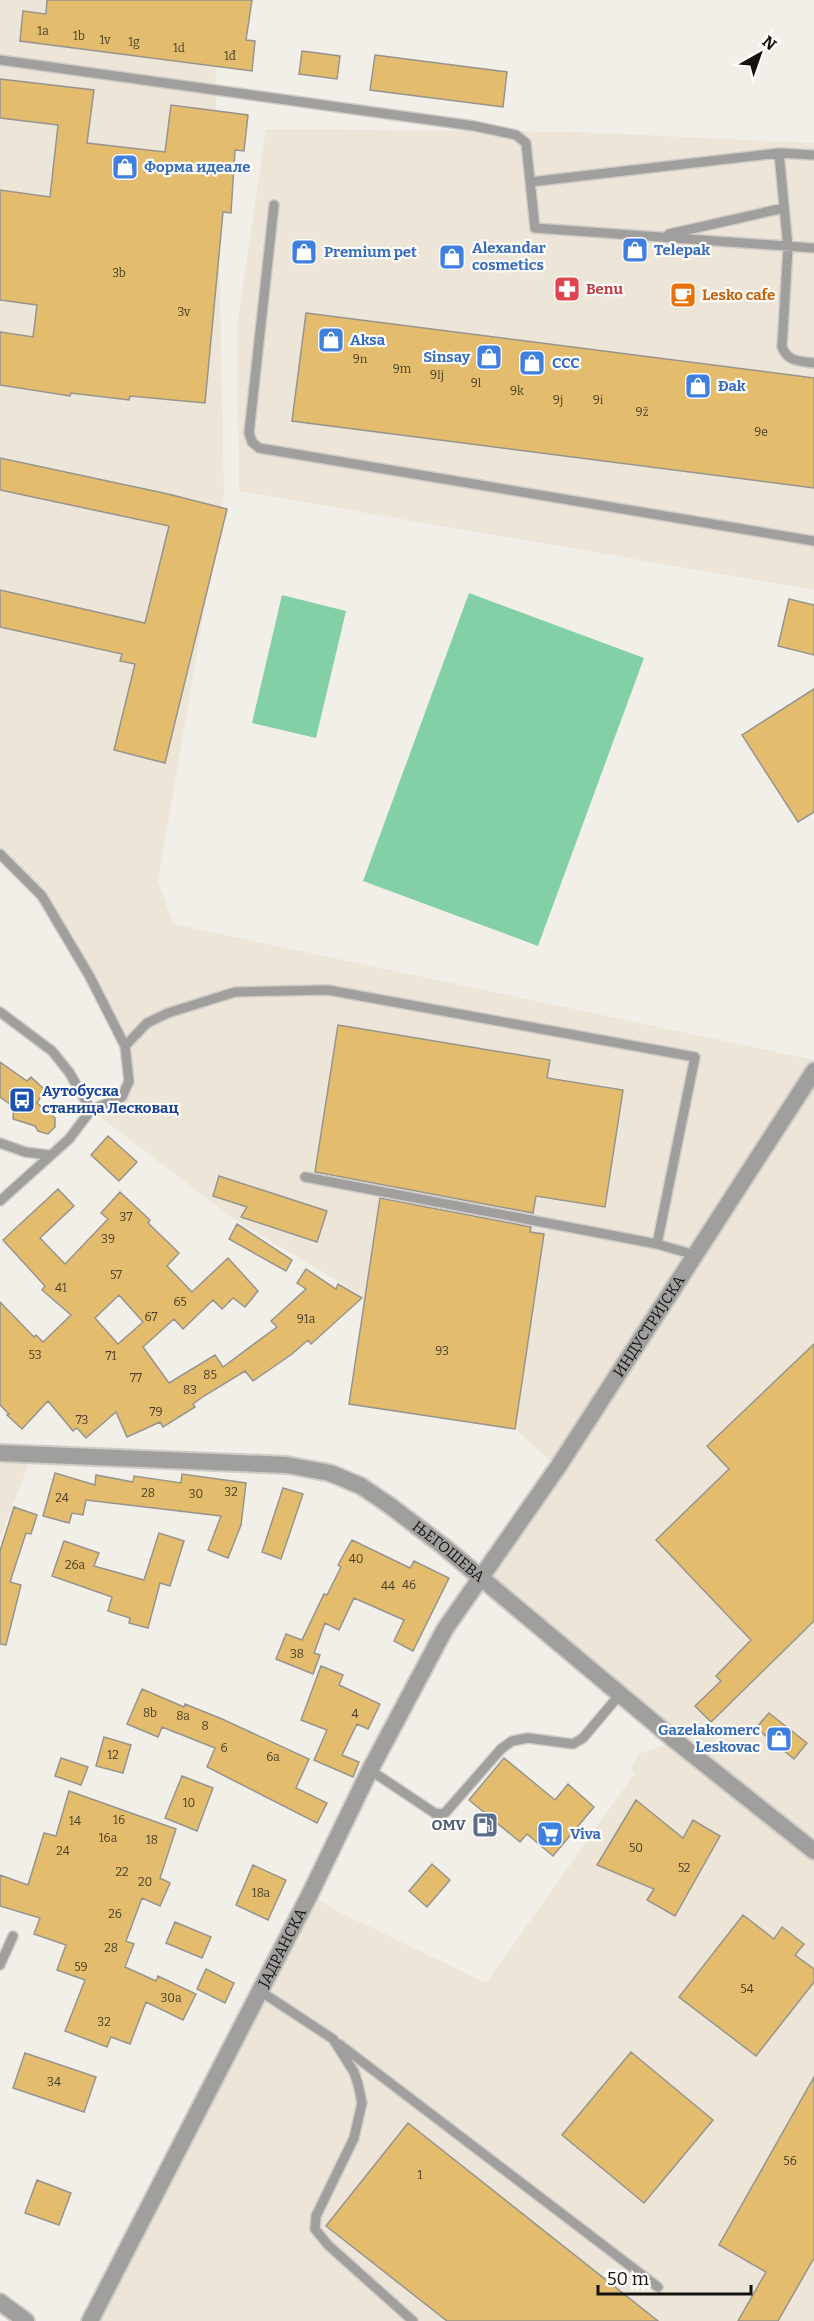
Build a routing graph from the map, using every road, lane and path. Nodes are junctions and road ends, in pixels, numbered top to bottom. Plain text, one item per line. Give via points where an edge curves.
1 (0, 60) edge
2 (779, 153) junction
3 (814, 156) edge
4 (530, 182) junction
5 (274, 205) dead end
6 (784, 208) junction
7 (661, 236) junction
8 (788, 248) junction
9 (814, 248) edge
10 (814, 363) edge
11 (814, 541) edge
12 (0, 854) edge
13 (0, 1012) edge
14 (125, 1046) junction
15 (814, 1071) edge
16 (91, 1110) junction
17 (0, 1143) edge
18 (49, 1155) junction
19 (305, 1177) dead end
20 (0, 1201) edge
21 (657, 1244) junction
22 (695, 1256) junction
23 (0, 1453) edge
24 (480, 1577) junction
25 (621, 1693) junction
26 (370, 1770) junction
27 (814, 1851) edge
28 (13, 1936) dead end
29 (0, 1965) edge
30 (260, 1990) junction
31 (333, 2038) junction
32 (658, 2287) dead end
33 (0, 2302) edge
34 (26, 2321) edge
35 (90, 2321) edge
36 (413, 2321) edge

1 - 4 lane via 516,135 526,143
2 - 3 lane
2 - 4 lane
2 - 6 lane
4 - 7 lane via 535,228
5 - 11 lane via 249,433 259,448
6 - 7 lane
6 - 8 lane
7 - 8 lane
8 - 9 lane
8 - 10 lane via 782,347 790,360
12 - 14 lane via 42,896
13 - 16 lane via 52,1052
14 - 16 lane via 129,1081 122,1097
14 - 21 lane via 147,1023 235,993 328,990 695,1057
15 - 22 street, ИНДУСТРИЈСКА
16 - 18 lane via 69,1139
17 - 18 lane
18 - 20 lane
19 - 21 lane
21 - 22 lane
22 - 24 street, ИНДУСТРИЈСКА via 558,1467
23 - 24 street, ЊЕГОШЕВА via 276,1465 330,1473 361,1486 389,1505
24 - 25 street, ЊЕГОШЕВА
24 - 26 street, ЈАДРАНСКА via 445,1629
25 - 26 lane via 583,1738 573,1743 528,1738 512,1741 445,1813 436,1814
25 - 27 street, ЊЕГОШЕВА
26 - 30 street, ЈАДРАНСКА
28 - 29 lane
30 - 31 lane
30 - 35 street, ЈАДРАНСКА
31 - 32 lane
31 - 36 lane via 354,2072 362,2103 354,2138 316,2216 315,2229
33 - 34 street

